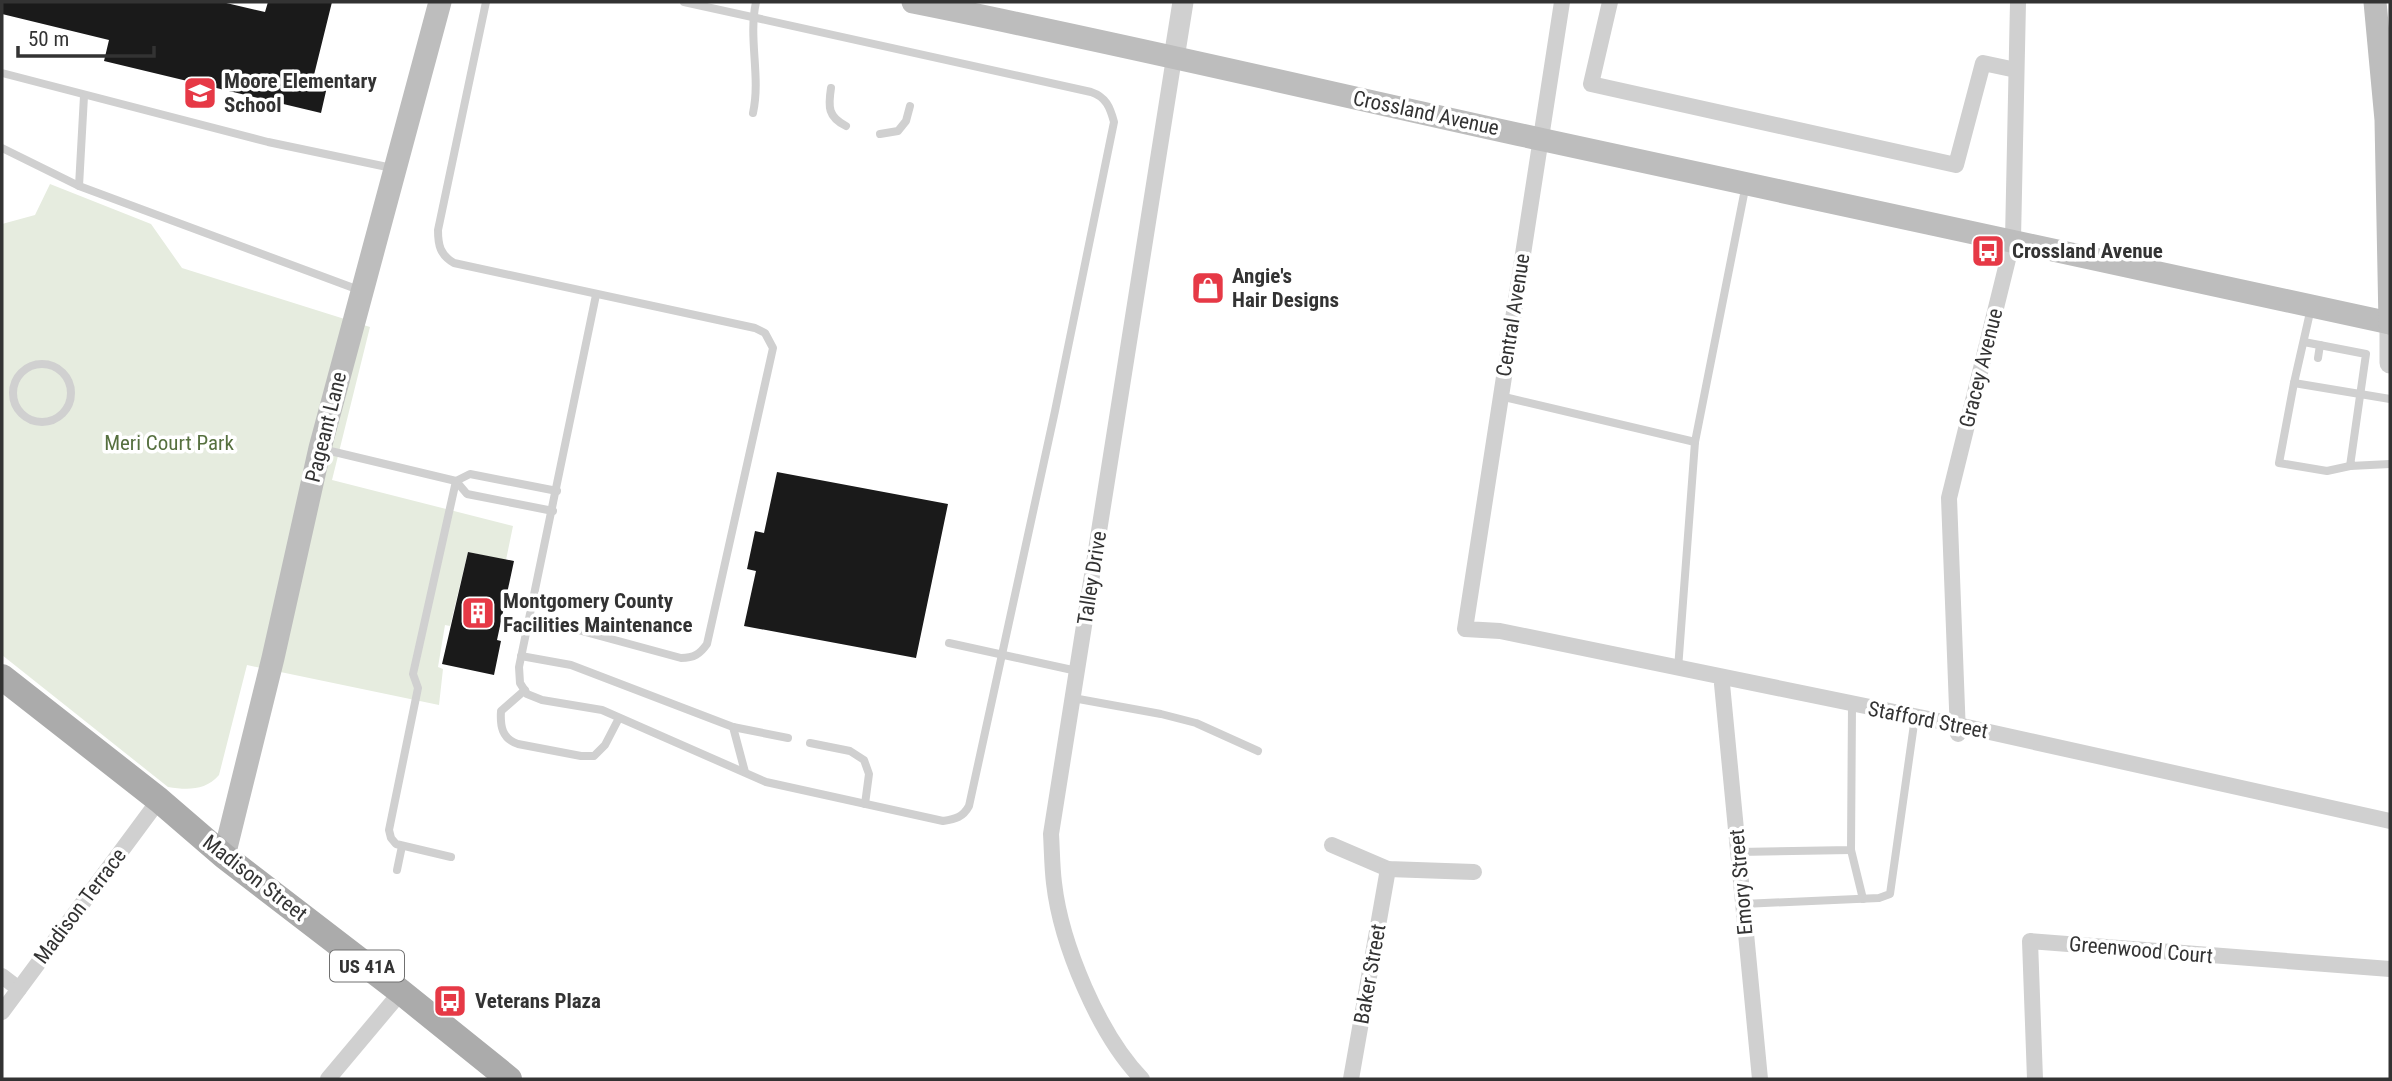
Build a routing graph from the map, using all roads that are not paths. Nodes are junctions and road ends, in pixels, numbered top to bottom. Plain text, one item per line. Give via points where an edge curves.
1 (440, 2) edge
2 (486, 2) edge
3 (684, 2) edge
4 (756, 2) edge
5 (913, 2) edge
6 (1183, 2) edge
7 (1562, 2) edge
8 (1610, 2) edge
9 (2018, 2) edge
10 (2375, 2) edge
11 (752, 17) junction
12 (2385, 55) edge
13 (1174, 58) junction
14 (2016, 70) junction
15 (2, 73) edge
16 (831, 88) dead end
17 (83, 96) junction
18 (910, 106) dead end
19 (753, 113) dead end
20 (846, 126) dead end
21 (880, 134) dead end
22 (1539, 139) junction
23 (2, 148) edge
24 (395, 169) junction
25 (1746, 182) junction
26 (79, 186) junction
27 (2013, 239) junction
28 (362, 291) junction
29 (596, 295) junction
30 (2311, 305) junction
31 (2390, 323) edge
32 (2305, 342) junction
33 (2320, 345) junction
34 (2346, 351) junction
35 (2318, 358) dead end
36 (2343, 363) dead end
37 (2390, 363) edge
38 (31, 366) joint
39 (2315, 377) dead end
40 (2294, 383) junction
41 (2314, 387) junction
42 (2361, 394) junction
43 (1500, 396) junction
44 (2390, 399) edge
45 (1695, 442) junction
46 (320, 448) junction
47 (2390, 464) edge
48 (2350, 466) junction
49 (456, 481) junction
50 (557, 491) junction
51 (553, 511) junction
52 (530, 617) junction
53 (1465, 629) joint
54 (949, 643) dead end
55 (1002, 654) junction
56 (521, 656) junction
57 (1678, 669) junction
58 (1077, 671) junction
59 (2, 677) edge
60 (1722, 684) dead end
61 (525, 690) junction
62 (1073, 698) junction
63 (1852, 705) junction
64 (1915, 717) junction
65 (619, 718) junction
66 (733, 727) junction
67 (1958, 730) junction
68 (788, 738) dead end
69 (810, 743) dead end
70 (1258, 751) dead end
71 (745, 772) junction
72 (159, 800) junction
73 (865, 804) junction
74 (2390, 821) edge
75 (1332, 845) dead end
76 (402, 846) junction
77 (1850, 850) junction
78 (1738, 852) junction
79 (224, 856) junction
80 (451, 858) dead end
81 (1388, 869) junction
82 (397, 870) dead end
83 (1474, 872) dead end
84 (1863, 899) junction
85 (1743, 904) junction
86 (2390, 970) edge
87 (2, 976) edge
88 (19, 989) junction
89 (401, 992) junction
90 (2, 1012) edge
91 (328, 1079) edge
92 (509, 1079) edge
93 (1142, 1079) edge
94 (1351, 1079) edge
95 (1760, 1079) edge
96 (2035, 1079) edge

1 - 24 main road, Pageant Lane
2 - 29 lane via 438,230 441,251 454,263
3 - 11 lane
4 - 11 lane
5 - 13 main road, Crossland Avenue
6 - 13 street
7 - 22 street, Central Avenue
8 - 14 street via 1591,84 1956,165 1983,63
9 - 14 street, Gracey Avenue
10 - 12 main road
11 - 19 lane via 757,95
11 - 55 lane via 1091,92 1101,95 1111,111 1114,122
12 - 31 main road
13 - 22 main road, Crossland Avenue
13 - 58 street, Talley Drive
14 - 27 street, Gracey Avenue
15 - 17 lane
16 - 20 lane via 828,106 832,117
17 - 24 lane
17 - 26 lane
18 - 21 lane via 898,131
22 - 25 main road, Crossland Avenue
22 - 43 street, Central Avenue
23 - 26 lane
24 - 28 main road, Pageant Lane
25 - 27 main road, Crossland Avenue
25 - 45 lane
26 - 28 lane
27 - 30 main road, Crossland Avenue
27 - 67 street, Gracey Avenue via 1949,498
28 - 46 main road, Pageant Lane
29 - 50 lane
29 - 52 lane via 755,328 770,341 772,357 702,652 681,658
30 - 31 main road, Crossland Avenue
30 - 32 lane
31 - 37 street
32 - 33 lane
32 - 40 lane
33 - 34 lane
33 - 35 lane
34 - 36 lane
34 - 42 lane via 2366,354
38 - 38 lane via 16,379 13,399 24,416 51,421 70,402 70,384 51,365
39 - 41 lane
40 - 41 lane
40 - 48 lane via 2279,463 2327,471
41 - 42 lane via 2339,386
42 - 44 lane
42 - 48 lane
43 - 45 lane
43 - 53 street, Central Avenue
45 - 57 lane
46 - 49 lane
46 - 79 main road, Pageant Lane
47 - 48 lane
49 - 50 lane via 470,474
49 - 51 lane via 467,494
49 - 76 lane via 413,674 418,688 389,830
50 - 51 lane
51 - 52 lane
52 - 56 lane
53 - 57 street, Stafford Street via 1500,631
54 - 55 lane
55 - 58 lane
55 - 73 lane via 965,814 943,821
56 - 61 lane via 520,683
56 - 66 lane via 571,665
57 - 63 street, Stafford Street
58 - 62 street, Talley Drive
59 - 72 main road, Madison Street / US 41A
60 - 78 street, Emory Street
61 - 65 lane via 542,700 584,706
61 - 65 lane via 501,711 504,733 518,744 594,756
62 - 70 lane via 1196,723
62 - 93 street, Talley Drive via 1051,834 1054,885 1087,993
63 - 64 street, Stafford Street
63 - 77 lane
64 - 67 street, Stafford Street
64 - 84 lane via 1890,894
65 - 71 lane
66 - 68 lane
66 - 71 lane
67 - 74 street, Stafford Street
69 - 73 lane via 850,751 864,760 869,774
71 - 73 lane via 792,789
72 - 79 main road, Madison Street / US 41A
72 - 88 street, Madison Terrace
75 - 81 street
76 - 80 lane
76 - 82 lane
77 - 78 lane
77 - 84 lane
78 - 85 street, Emory Street
79 - 89 main road, Madison Street / US 41A
81 - 83 street
81 - 94 street, Baker Street
84 - 85 lane
85 - 95 street, Emory Street
86 - 96 street, Greenwood Court via 2030,941
87 - 88 street
88 - 90 street, Madison Terrace
89 - 91 street
89 - 92 main road, Madison Street / US 41A

